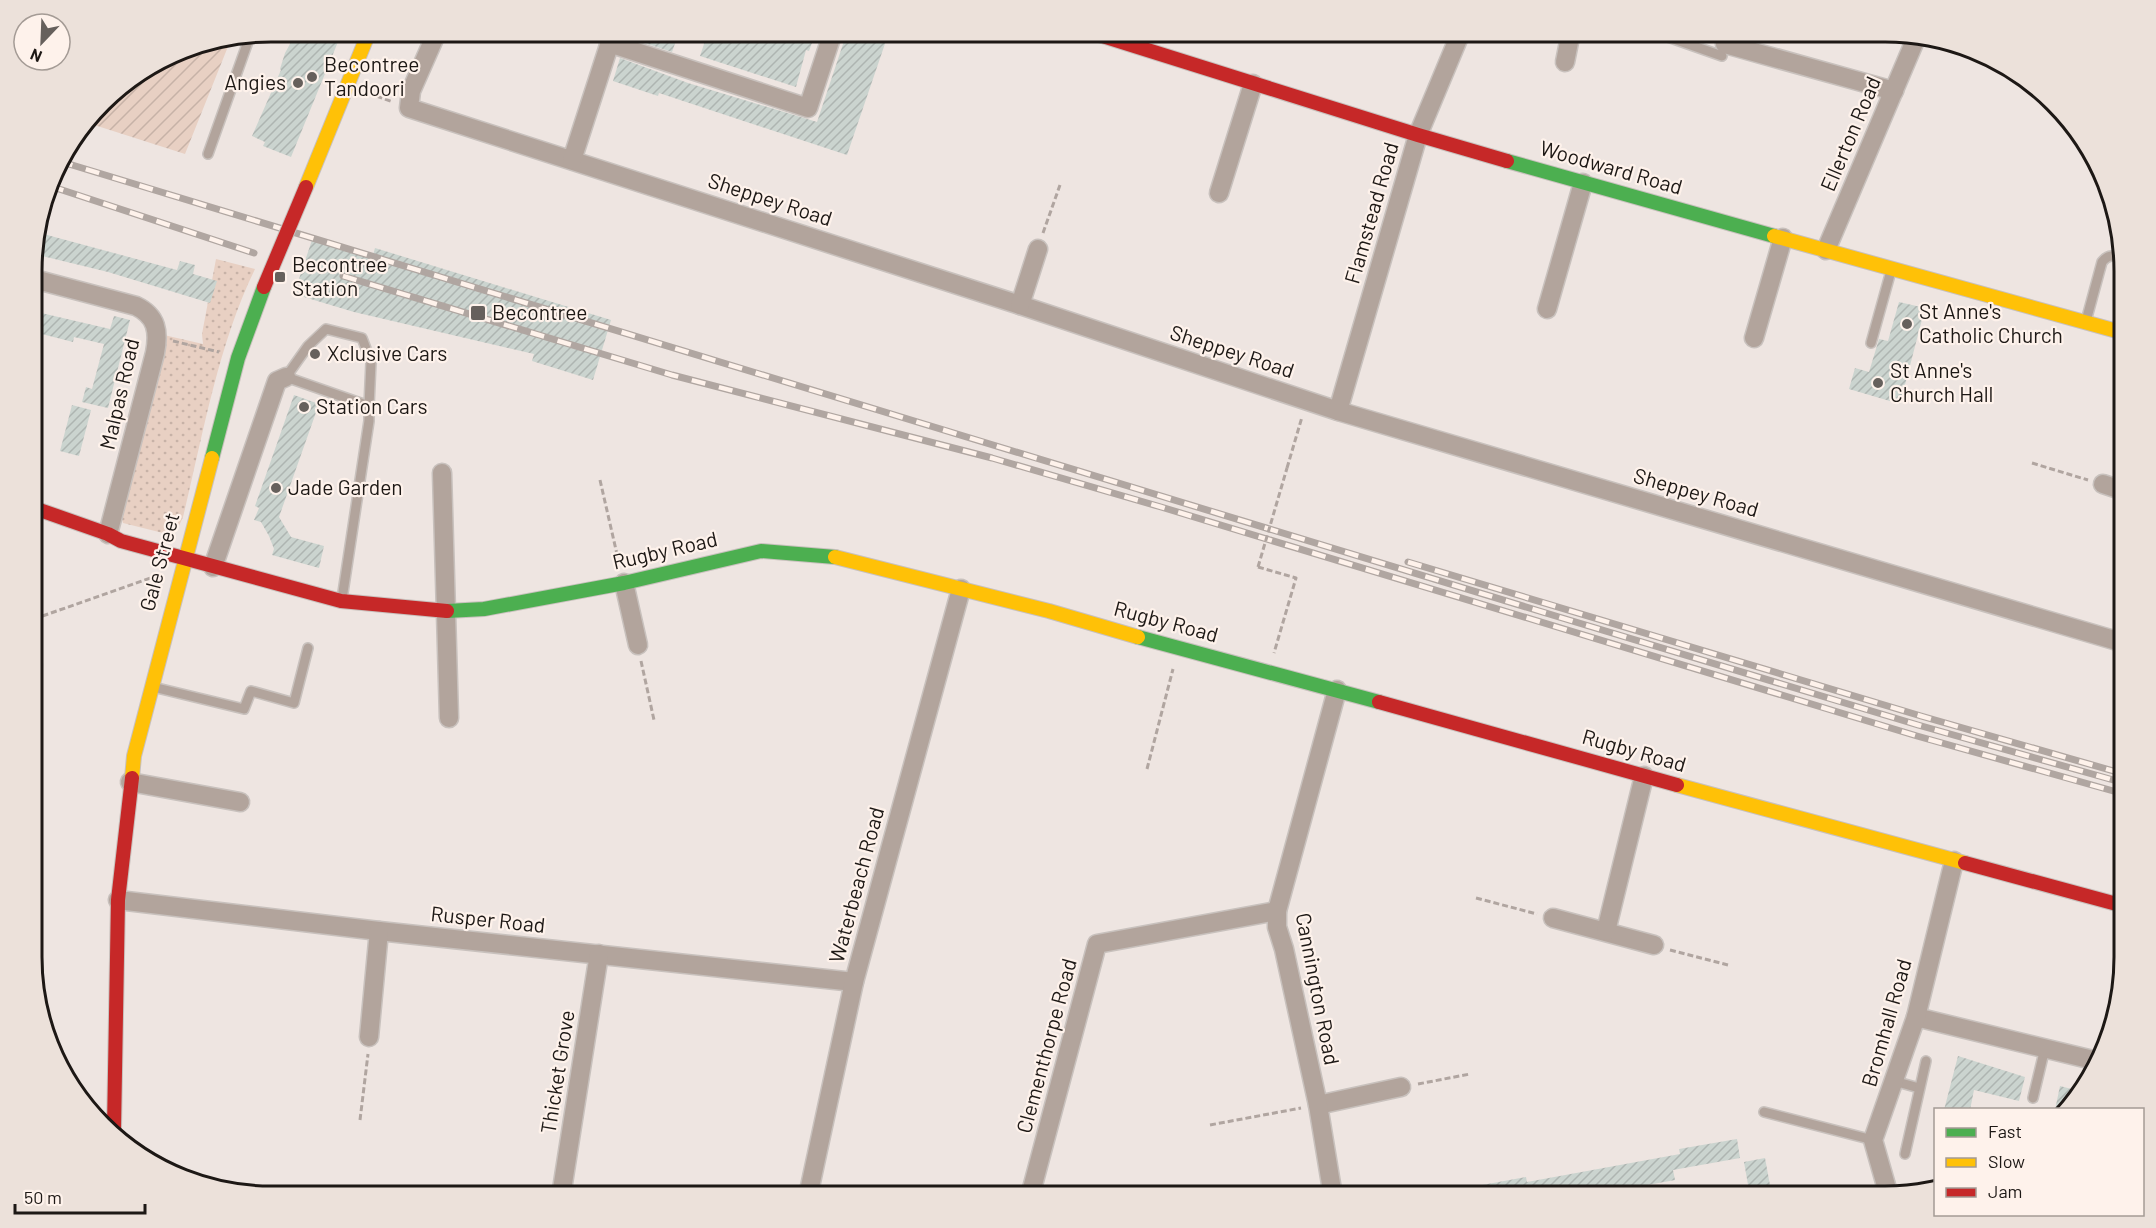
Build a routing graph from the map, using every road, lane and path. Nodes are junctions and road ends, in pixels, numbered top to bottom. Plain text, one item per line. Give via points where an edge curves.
1 (365, 42) edge
2 (432, 42) edge
3 (609, 42) edge
4 (625, 42) edge
5 (830, 42) edge
6 (1121, 42) edge
7 (1457, 42) edge
8 (1569, 42) edge
9 (1693, 42) edge
10 (247, 43) edge
11 (1914, 44) edge
12 (1724, 48) edge
13 (1565, 62) dead end
14 (1253, 84) junction
15 (1894, 91) junction
16 (365, 93) dead end
17 (382, 98) dead end
18 (1418, 135) junction
19 (208, 154) dead end
20 (572, 160) junction
21 (1583, 183) junction
22 (1060, 185) dead end
23 (1219, 193) dead end
24 (1783, 238) junction
25 (1038, 249) joint
26 (1826, 250) junction
27 (2114, 256) edge
28 (1892, 269) junction
29 (42, 281) edge
30 (1020, 305) junction
31 (1547, 309) dead end
32 (2086, 321) junction
33 (2114, 330) edge
34 (158, 337) junction
35 (1755, 338) dead end
36 (1871, 343) dead end
37 (228, 354) dead end
38 (286, 377) junction
39 (1307, 401) junction
40 (369, 406) junction
41 (1338, 411) junction
42 (2032, 463) dead end
43 (442, 473) dead end
44 (600, 480) dead end
45 (2103, 484) joint
46 (2114, 488) edge
47 (42, 511) edge
48 (108, 534) junction
49 (184, 558) junction
50 (213, 567) junction
51 (159, 575) dead end
52 (624, 583) junction
53 (961, 589) junction
54 (341, 601) junction
55 (445, 611) junction
56 (42, 616) edge
57 (2114, 641) edge
58 (638, 645) joint
59 (308, 648) dead end
60 (1178, 648) junction
61 (1268, 671) junction
62 (151, 686) junction
63 (1337, 690) junction
64 (449, 718) dead end
65 (654, 720) dead end
66 (1147, 769) dead end
67 (1644, 776) junction
68 (130, 782) junction
69 (240, 802) dead end
70 (1954, 861) junction
71 (1476, 898) dead end
72 (118, 900) junction
73 (2114, 903) edge
74 (1277, 911) junction
75 (1553, 918) joint
76 (379, 931) junction
77 (1606, 931) junction
78 (1654, 945) joint
79 (599, 954) junction
80 (1728, 965) dead end
81 (854, 982) junction
82 (1916, 1017) junction
83 (369, 1037) joint
84 (2045, 1048) junction
85 (2089, 1059) edge
86 (1926, 1060) dead end
87 (1470, 1074) dead end
88 (1894, 1082) junction
89 (1401, 1087) joint
90 (1919, 1088) junction
91 (2033, 1098) dead end
92 (1318, 1105) junction
93 (1764, 1112) dead end
94 (360, 1120) dead end
95 (114, 1124) edge
96 (1210, 1125) dead end
97 (1873, 1140) junction
98 (1905, 1154) dead end
99 (563, 1186) edge
100 (810, 1186) edge
101 (1033, 1186) edge
102 (1331, 1186) edge
103 (1886, 1186) edge

1 - 49 street, Gale Street, bridge via 238,358
2 - 20 street, Sheppey Road via 411,91 409,108
3 - 20 street
4 - 5 street via 808,108
6 - 14 street, Woodward Road
7 - 18 street, Flamstead Road
8 - 13 street
9 - 12 lane
10 - 19 lane
11 - 15 street, Ellerton Road
12 - 15 street
14 - 18 street, Woodward Road
14 - 23 street
15 - 26 street, Ellerton Road
16 - 17 path
18 - 21 street, Woodward Road
18 - 41 street, Flamstead Road
20 - 30 street, Sheppey Road
21 - 24 street, Woodward Road
21 - 31 street
22 - 25 path
24 - 26 street, Woodward Road
24 - 35 street
25 - 30 street
26 - 28 street, Woodward Road
27 - 32 lane via 2102,262
28 - 32 street, Woodward Road
28 - 36 lane
29 - 34 street, Malpas Road via 136,306 146,311
30 - 39 street, Sheppey Road
32 - 33 street, Woodward Road
34 - 37 path
34 - 48 street, Malpas Road
38 - 40 lane
38 - 40 lane via 326,329 362,338 371,362
38 - 50 street via 277,381
39 - 41 street, Sheppey Road
39 - 61 path, bridge via 1258,567 1296,578
40 - 54 lane
41 - 57 street, Sheppey Road
42 - 45 path
43 - 55 street
44 - 52 path
45 - 46 street
47 - 48 street, Rugby Road
48 - 49 street, Rugby Road
49 - 50 street, Rugby Road
49 - 62 street, Gale Street
50 - 54 street, Rugby Road
51 - 56 path
52 - 53 street, Rugby Road via 761,551 829,555
52 - 55 street, Rugby Road via 484,609
52 - 58 street
53 - 60 street, Rugby Road
53 - 81 street, Waterbeach Road
54 - 55 street, Rugby Road
55 - 64 street
58 - 65 path
59 - 62 lane via 294,702 251,691 244,709
60 - 61 street, Rugby Road
60 - 66 path
61 - 63 street, Rugby Road
62 - 68 street, Gale Street
63 - 67 street, Rugby Road
63 - 74 street, Cannington Road
67 - 70 street, Rugby Road
67 - 77 street
68 - 69 street
68 - 72 street, Gale Street
70 - 73 street, Rugby Road
70 - 82 street, Bromhall Road
71 - 75 path
72 - 76 street, Rusper Road
72 - 95 street, Gale Street
74 - 92 street, Cannington Road via 1277,927
74 - 101 street, Clementhorpe Road via 1097,944
75 - 77 street
76 - 79 street, Rusper Road
76 - 83 street
77 - 78 street
78 - 80 path
79 - 81 street, Rusper Road
79 - 99 street, Thicket Grove
81 - 100 street, Waterbeach Road
82 - 84 street
82 - 88 street, Bromhall Road
83 - 94 path
84 - 85 street
84 - 91 lane
86 - 90 lane
87 - 89 path
88 - 90 lane
88 - 97 street, Bromhall Road
89 - 92 street
90 - 98 lane
92 - 96 path
92 - 102 street, Cannington Road
93 - 97 lane
97 - 103 street

